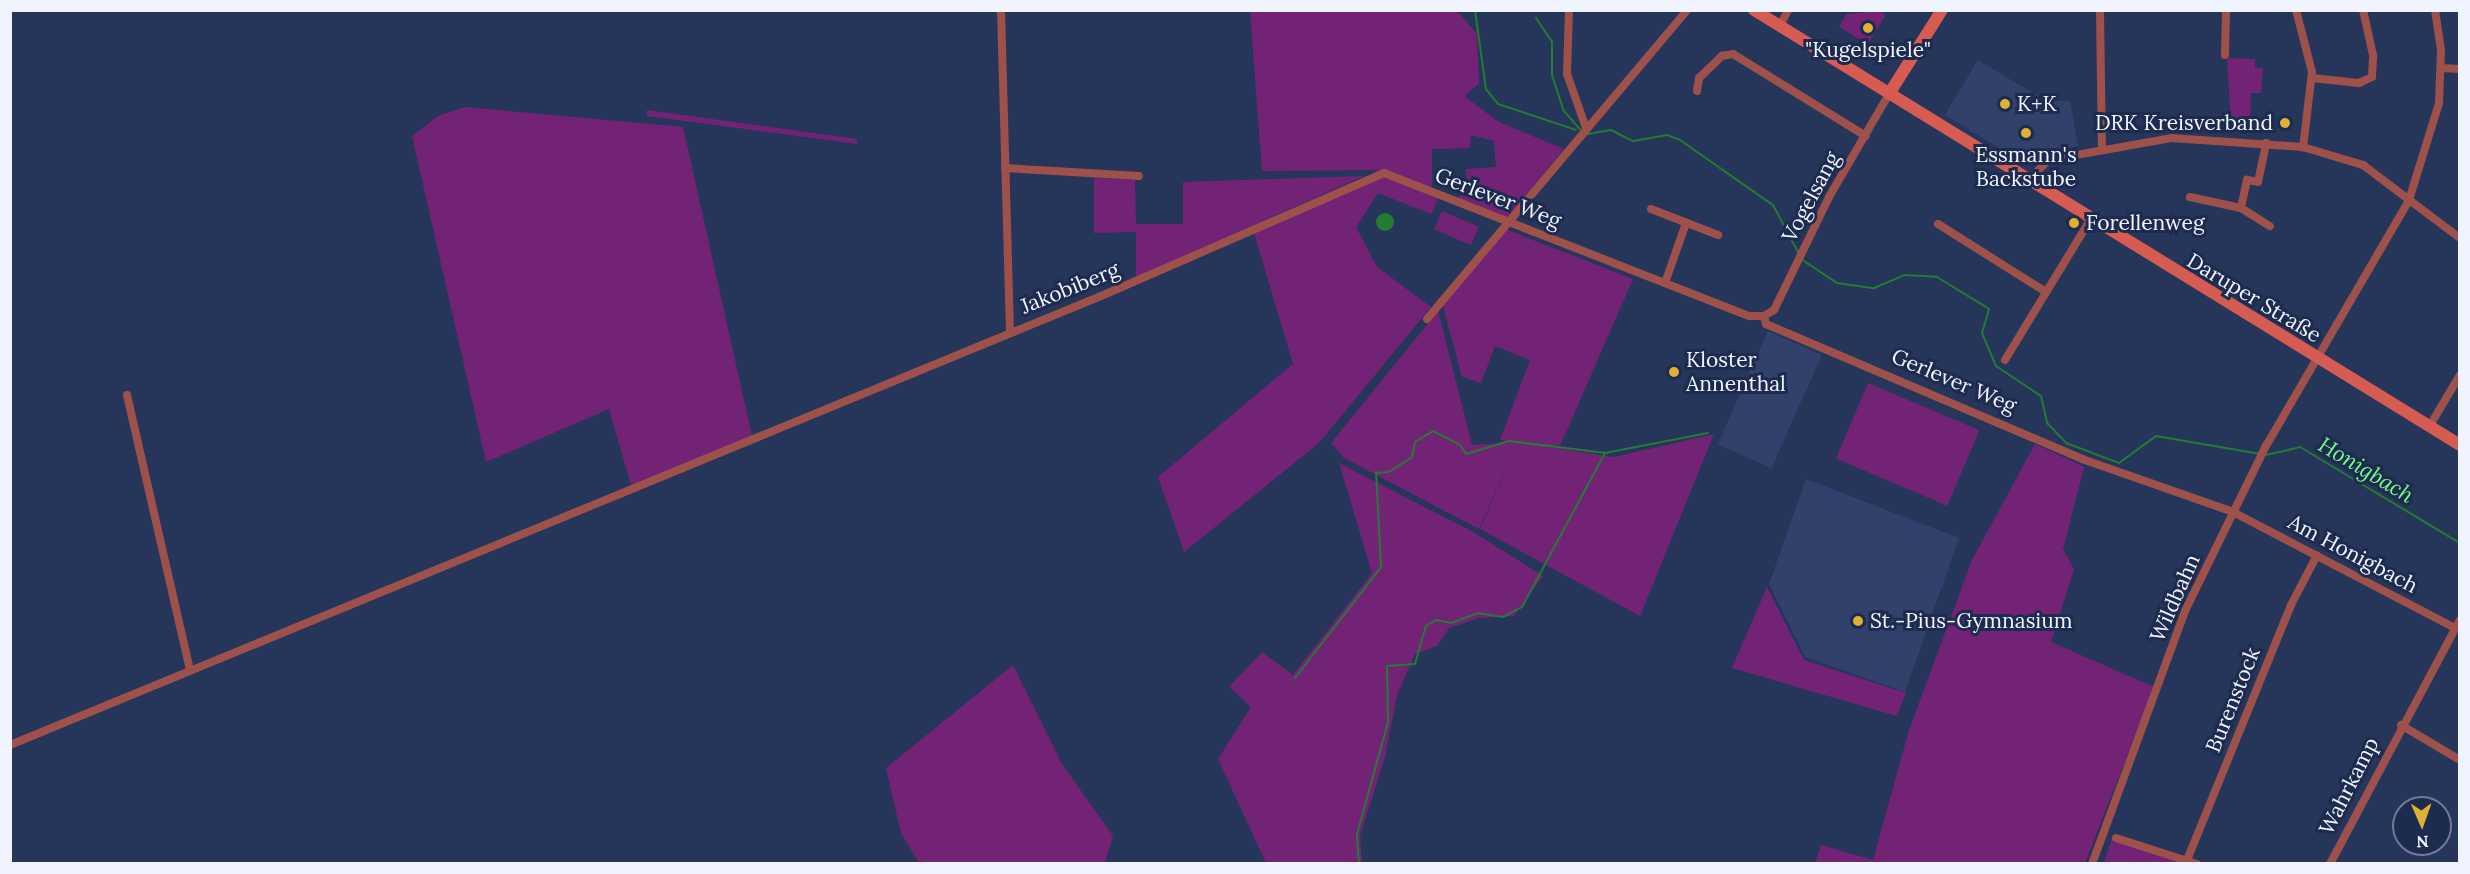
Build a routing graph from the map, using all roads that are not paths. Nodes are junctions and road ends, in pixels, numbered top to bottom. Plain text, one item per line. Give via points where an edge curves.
1 (1001, 10) edge
2 (1569, 10) edge
3 (1672, 10) edge
4 (1754, 10) edge
5 (1788, 10) edge
6 (1942, 10) edge
7 (2100, 10) edge
8 (2226, 10) edge
9 (2296, 10) edge
10 (2362, 10) edge
11 (2435, 10) edge
12 (1685, 14) edge
13 (1780, 26) junction
14 (2225, 55) dead end
15 (2441, 68) junction
16 (2460, 69) edge
17 (2312, 78) junction
18 (1697, 91) dead end
19 (1889, 94) junction
20 (1583, 132) junction
21 (1866, 136) junction
22 (2266, 143) junction
23 (2303, 147) junction
24 (2102, 150) junction
25 (1005, 168) junction
26 (1384, 173) joint
27 (1139, 176) dead end
28 (2028, 181) junction
29 (2190, 197) dead end
30 (2409, 200) junction
31 (2241, 208) junction
32 (1651, 209) dead end
33 (2090, 220) junction
34 (1506, 222) junction
35 (1686, 223) junction
36 (1938, 224) dead end
37 (2270, 226) dead end
38 (1718, 235) dead end
39 (2460, 238) edge
40 (1665, 283) junction
41 (2046, 292) junction
42 (1764, 316) junction
43 (1427, 319) dead end
44 (1010, 332) junction
45 (2318, 359) junction
46 (2005, 360) dead end
47 (2460, 375) edge
48 (127, 395) dead end
49 (2429, 427) junction
50 (2460, 446) edge
51 (2233, 512) junction
52 (2317, 555) junction
53 (2457, 624) edge
54 (190, 671) junction
55 (2401, 725) junction
56 (10, 745) edge
57 (2460, 760) edge
58 (2116, 838) dead end
59 (2187, 860) junction
60 (2330, 863) edge
61 (2092, 864) edge
62 (2197, 864) edge

1 - 25 street, Jakobiberg
2 - 20 street via 1567,75
3 - 12 street
4 - 13 street, Daruper Straße
5 - 13 street
6 - 19 street
7 - 24 street
8 - 14 street
9 - 17 street
10 - 17 street via 2372,47 2372,77 2359,83
11 - 15 street, Wildbahn
12 - 20 street
13 - 19 street, Daruper Straße
15 - 16 street
15 - 30 street, Wildbahn via 2436,119
17 - 23 street
18 - 21 street via 1699,78 1722,56 1733,54
19 - 21 street, Vogelsang
19 - 28 street, Daruper Straße
20 - 34 street
21 - 42 street, Vogelsang via 1774,309
22 - 23 street
22 - 24 street via 2171,138
22 - 31 street via 2258,182 2247,180
23 - 30 street via 2350,159
24 - 28 street via 2048,160
25 - 27 street
25 - 44 street, Jakobiberg
26 - 34 street, Gerlever Weg
26 - 44 street, Jakobiberg
28 - 33 street, Daruper Straße
29 - 31 street
30 - 39 street
30 - 45 street, Wildbahn
31 - 37 street
32 - 35 street
33 - 41 street
33 - 45 street, Daruper Straße
34 - 40 street, Gerlever Weg
34 - 43 street
35 - 38 street
35 - 40 street
36 - 41 street
40 - 42 street, Gerlever Weg via 1749,316
41 - 46 street
42 - 51 street, Gerlever Weg via 1766,324 2090,462
44 - 54 street
45 - 49 street, Daruper Straße
45 - 51 street, Wildbahn via 2266,446
47 - 49 street
48 - 54 street
49 - 50 street, Daruper Straße
51 - 52 street, Am Honigbach
51 - 61 street, Wildbahn via 2185,611
52 - 53 street, Am Honigbach
52 - 59 street, Burenstock via 2291,605
53 - 55 street, Wahrkamp
54 - 56 street
55 - 57 street, Wahrkamp
55 - 60 street, Wahrkamp
58 - 59 street
59 - 62 street

